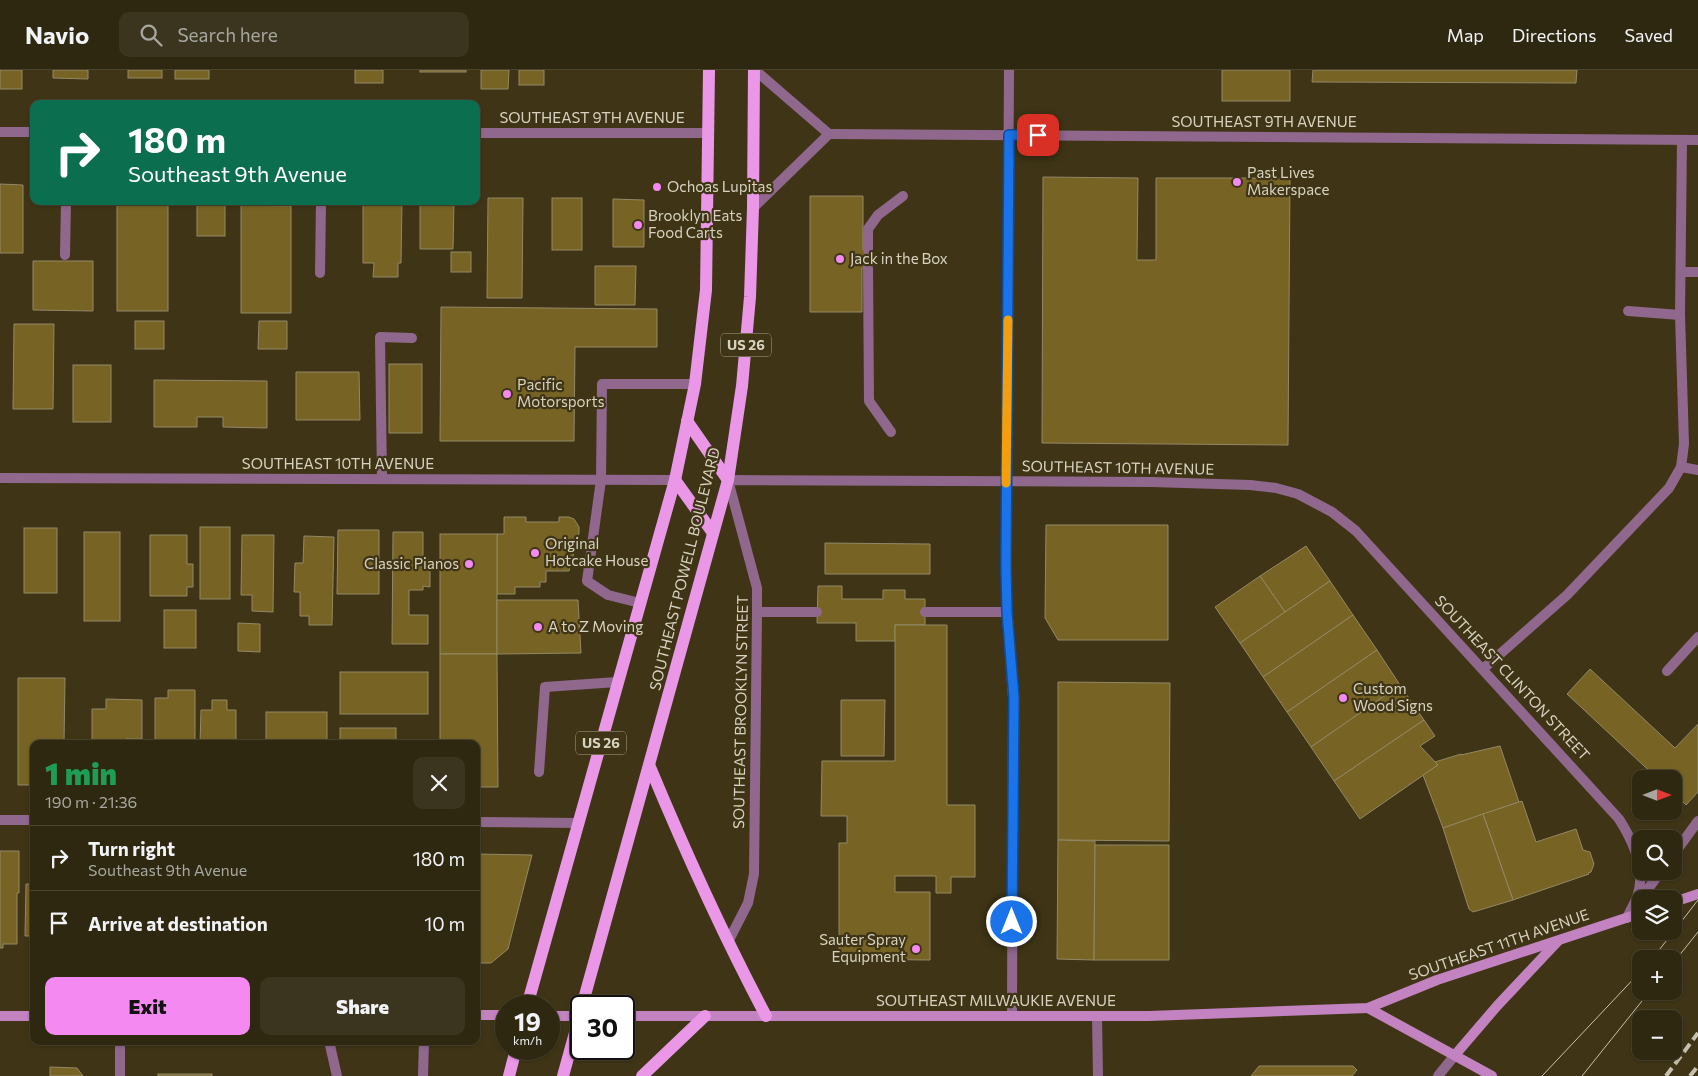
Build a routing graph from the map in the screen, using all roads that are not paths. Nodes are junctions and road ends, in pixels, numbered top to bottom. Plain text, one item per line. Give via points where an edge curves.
1 (709, 70) edge
2 (754, 70) edge
3 (1009, 70) edge
4 (0, 132) edge
5 (30, 132) edge
6 (480, 133) edge
7 (708, 133) junction
8 (829, 134) junction
9 (1009, 135) junction
10 (1682, 140) junction
11 (1698, 140) edge
12 (903, 196) dead end
13 (66, 205) edge
14 (321, 205) edge
15 (753, 208) junction
16 (868, 250) dead end
17 (65, 255) dead end
18 (868, 268) dead end
19 (1681, 272) junction
20 (1698, 272) edge
21 (320, 273) dead end
22 (1628, 311) dead end
23 (1680, 315) junction
24 (412, 338) dead end
25 (695, 384) junction
26 (687, 421) junction
27 (891, 432) dead end
28 (1681, 468) junction
29 (1698, 470) edge
30 (0, 478) edge
31 (382, 480) junction
32 (601, 480) junction
33 (675, 480) junction
34 (728, 480) junction
35 (1006, 482) junction
36 (1298, 494) joint
37 (713, 533) junction
38 (640, 603) junction
39 (757, 612) junction
40 (817, 612) dead end
41 (925, 612) dead end
42 (1007, 612) junction
43 (1698, 637) edge
44 (1483, 669) junction
45 (1667, 670) dead end
46 (618, 682) junction
47 (650, 767) junction
48 (539, 772) dead end
49 (0, 820) edge
50 (30, 820) edge
51 (1698, 821) edge
52 (480, 822) edge
53 (578, 823) junction
54 (1682, 843) edge
55 (1654, 880) edge
56 (1698, 894) edge
57 (1682, 899) edge
58 (1632, 916) edge
59 (1627, 918) junction
60 (1560, 939) junction
61 (728, 942) junction
62 (530, 995) edge
63 (585, 995) edge
64 (1368, 1008) junction
65 (0, 1016) edge
66 (30, 1016) edge
67 (480, 1016) edge
68 (495, 1016) edge
69 (635, 1016) edge
70 (705, 1016) junction
71 (766, 1016) junction
72 (1012, 1016) junction
73 (1097, 1016) junction
74 (120, 1045) edge
75 (330, 1045) edge
76 (424, 1045) edge
77 (570, 1051) edge
78 (1455, 1055) junction
79 (513, 1060) edge
80 (120, 1076) edge
81 (337, 1076) edge
82 (422, 1076) edge
83 (509, 1076) edge
84 (563, 1076) edge
85 (642, 1076) edge
86 (1098, 1076) edge
87 (1438, 1076) edge
88 (1492, 1076) edge

1 - 7 main road, SOUTHEAST POWELL BOULEVARD / US 26
2 - 8 street
2 - 15 main road, SOUTHEAST POWELL BOULEVARD / US 26
3 - 9 street
4 - 5 street
6 - 7 street, SOUTHEAST 9TH AVENUE
7 - 25 main road, SOUTHEAST POWELL BOULEVARD / US 26 via 706,290
8 - 9 street, SOUTHEAST 9TH AVENUE
8 - 15 street
9 - 10 street, SOUTHEAST 9TH AVENUE
9 - 35 street
10 - 11 street, SOUTHEAST 9TH AVENUE
10 - 19 street
12 - 16 street via 878,215 868,229
13 - 17 street
14 - 21 street
15 - 34 main road, SOUTHEAST POWELL BOULEVARD / US 26 via 742,386
18 - 27 street via 869,401
19 - 20 street
19 - 23 street
22 - 23 street
23 - 28 street via 1684,444
24 - 31 street via 380,337
25 - 26 main road, SOUTHEAST POWELL BOULEVARD / US 26
25 - 32 street via 602,384
26 - 33 main road, SOUTHEAST POWELL BOULEVARD / US 26
26 - 34 main road
28 - 29 street
28 - 44 street via 1670,488 1567,594
30 - 31 street, SOUTHEAST 10TH AVENUE
31 - 32 street, SOUTHEAST 10TH AVENUE
32 - 33 street, SOUTHEAST 10TH AVENUE
32 - 38 street via 587,581 608,594
33 - 37 main road
33 - 38 main road, SOUTHEAST POWELL BOULEVARD / US 26
34 - 35 street, SOUTHEAST 10TH AVENUE
34 - 37 main road, SOUTHEAST POWELL BOULEVARD / US 26
34 - 39 street, SOUTHEAST BROOKLYN STREET via 757,588
35 - 36 street, SOUTHEAST 10TH AVENUE via 1250,485
35 - 42 street
36 - 44 street, SOUTHEAST CLINTON STREET via 1332,512 1356,531
37 - 47 main road, SOUTHEAST POWELL BOULEVARD / US 26
38 - 46 main road, SOUTHEAST POWELL BOULEVARD / US 26
39 - 40 street
39 - 61 street, SOUTHEAST BROOKLYN STREET via 754,874 748,903
41 - 42 street
42 - 72 street via 1014,698
43 - 45 street
44 - 59 street, SOUTHEAST CLINTON STREET via 1628,832 1641,875 1638,895
46 - 48 street via 545,687
46 - 53 main road, SOUTHEAST POWELL BOULEVARD / US 26
47 - 61 main road
47 - 63 main road, SOUTHEAST POWELL BOULEVARD / US 26
49 - 50 street
51 - 54 street
52 - 53 street
53 - 62 main road, SOUTHEAST POWELL BOULEVARD / US 26
55 - 59 street
56 - 57 main road
58 - 59 main road, SOUTHEAST 11TH AVENUE
59 - 60 main road, SOUTHEAST 11TH AVENUE
60 - 64 main road, SOUTHEAST 11TH AVENUE via 1437,980
60 - 78 main road
61 - 71 main road
64 - 73 main road, SOUTHEAST MILWAUKIE AVENUE
64 - 78 main road
65 - 66 main road
67 - 68 main road
69 - 70 main road, SOUTHEAST MILWAUKIE AVENUE
70 - 71 main road, SOUTHEAST MILWAUKIE AVENUE
70 - 85 main road
71 - 72 main road, SOUTHEAST MILWAUKIE AVENUE
72 - 73 main road, SOUTHEAST MILWAUKIE AVENUE
73 - 86 street
74 - 80 street
75 - 81 street
76 - 82 street
77 - 84 main road, SOUTHEAST POWELL BOULEVARD / US 26
78 - 87 street
78 - 88 main road
79 - 83 main road

